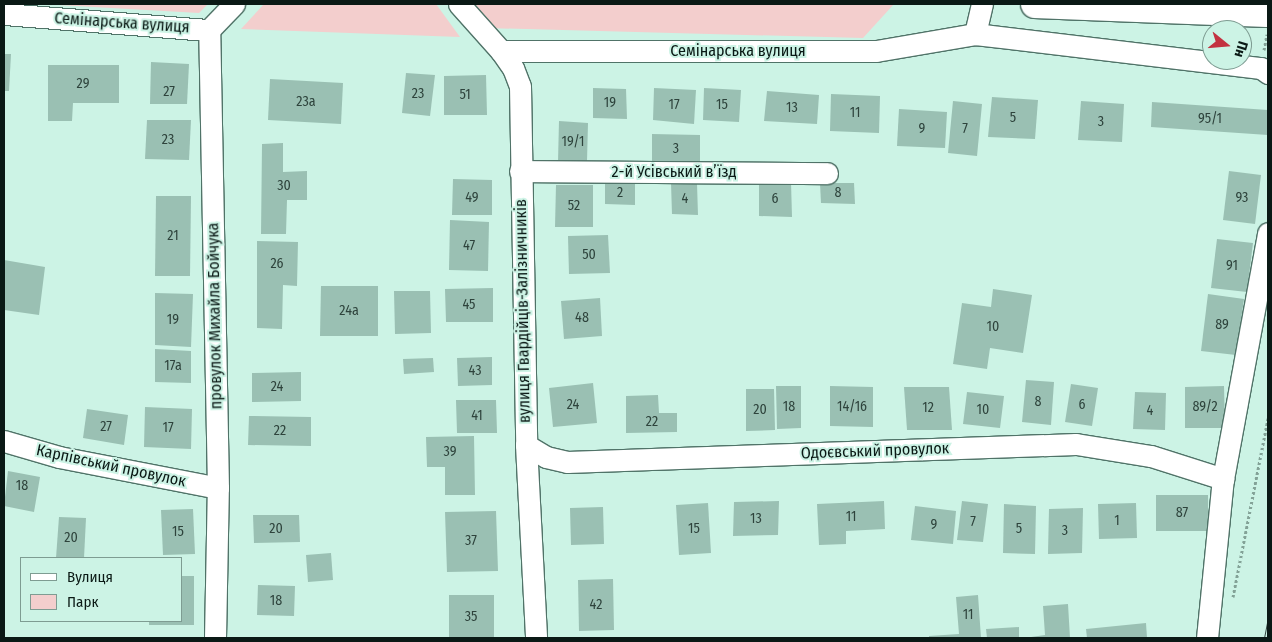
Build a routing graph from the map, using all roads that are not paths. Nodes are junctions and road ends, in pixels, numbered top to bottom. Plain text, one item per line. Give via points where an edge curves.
1 (234, 4) edge
2 (459, 4) edge
3 (982, 4) edge
4 (1035, 4) edge
5 (1268, 13) edge
6 (4, 14) edge
7 (209, 30) junction
8 (974, 34) junction
9 (501, 51) junction
10 (1268, 72) edge
11 (520, 171) junction
12 (827, 173) dead end
13 (1268, 233) edge
14 (4, 441) edge
15 (526, 445) junction
16 (1223, 479) junction
17 (218, 488) junction
18 (215, 638) edge
19 (536, 638) edge
20 (1207, 638) edge

1 - 7 street
2 - 9 street, вулиця Гвардійців-Залізничників
3 - 8 street
4 - 5 main road
6 - 7 street, Семінарська вулиця
7 - 17 street, провулок Михайла Бойчука
8 - 9 street, Семінарська вулиця via 876,51
8 - 10 street, Семінарська вулиця via 1261,68
9 - 11 street, вулиця Гвардійців-Залізничників via 520,86
11 - 12 street, 2-й Усівський в’їзд
11 - 15 street, вулиця Гвардійців-Залізничників
13 - 16 street
14 - 17 street, Карпівський провулок via 59,457
15 - 16 street, Одоєвський провулок via 546,457 567,462 1076,444 1152,456
15 - 19 street, вулиця Гвардійців-Залізничників
16 - 20 street
17 - 18 street, провулок Михайла Бойчука

